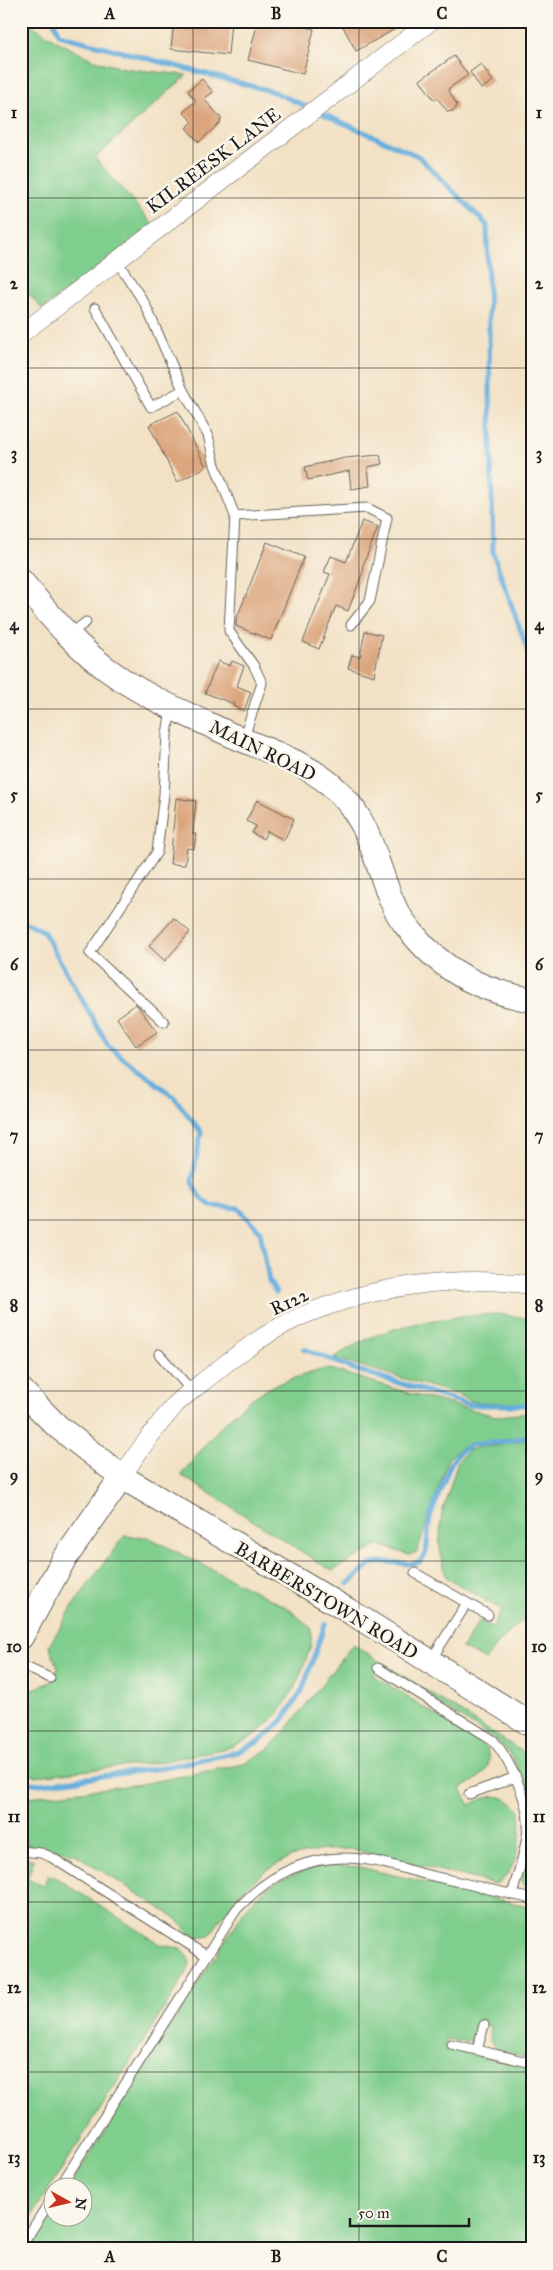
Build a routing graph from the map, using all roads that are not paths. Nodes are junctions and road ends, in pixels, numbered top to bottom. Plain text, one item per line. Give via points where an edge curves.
1 (431, 21) edge
2 (117, 260) junction
3 (95, 308) dead end
4 (21, 334) edge
5 (183, 390) junction
6 (235, 516) junction
7 (21, 582) edge
8 (351, 625) dead end
9 (171, 706) junction
10 (243, 740) junction
11 (532, 1000) edge
12 (164, 1022) dead end
13 (532, 1285) edge
14 (159, 1354) dead end
15 (21, 1390) edge
16 (192, 1391) junction
17 (122, 1477) junction
18 (415, 1573) dead end
19 (467, 1603) junction
20 (488, 1615) dead end
21 (21, 1637) edge
22 (430, 1662) junction
23 (21, 1665) edge
24 (378, 1668) dead end
25 (50, 1678) dead end
26 (532, 1725) edge
27 (516, 1777) junction
28 (469, 1794) dead end
29 (21, 1851) edge
30 (512, 1895) junction
31 (532, 1899) edge
32 (206, 1956) junction
33 (484, 2025) dead end
34 (451, 2044) dead end
35 (477, 2050) junction
36 (532, 2063) edge
37 (65, 2178) edge
38 (42, 2214) edge
39 (21, 2248) edge

1 - 2 street, KILREESK LANE
2 - 4 street, KILREESK LANE
2 - 5 lane via 145,304
3 - 5 lane via 152,407
5 - 6 lane via 208,435 215,465
6 - 8 lane via 367,508 387,518 370,601
6 - 10 lane via 229,631 262,682
7 - 9 main road, MAIN ROAD via 78,629 117,676
9 - 10 main road, MAIN ROAD
9 - 12 lane via 157,852 90,953
10 - 11 main road, MAIN ROAD via 305,767 330,783 349,803 365,826 394,907 436,959 478,986
13 - 16 street, R122 via 440,1281 362,1295 298,1318 246,1348
14 - 16 lane
15 - 17 main road, BARBERSTOWN ROAD via 57,1426
16 - 17 street, R122 via 147,1439
17 - 21 main road via 63,1561
17 - 22 main road, BARBERSTOWN ROAD
18 - 19 lane
19 - 20 lane
19 - 22 lane
22 - 26 main road, BARBERSTOWN ROAD
23 - 25 lane
24 - 27 lane via 492,1740 505,1754
27 - 28 lane
27 - 30 lane via 529,1825
29 - 32 lane via 51,1857
30 - 31 lane
30 - 32 lane via 362,1859 331,1858 275,1876 252,1893 236,1910
32 - 37 lane
33 - 35 lane
34 - 35 lane
35 - 36 lane
38 - 39 lane

